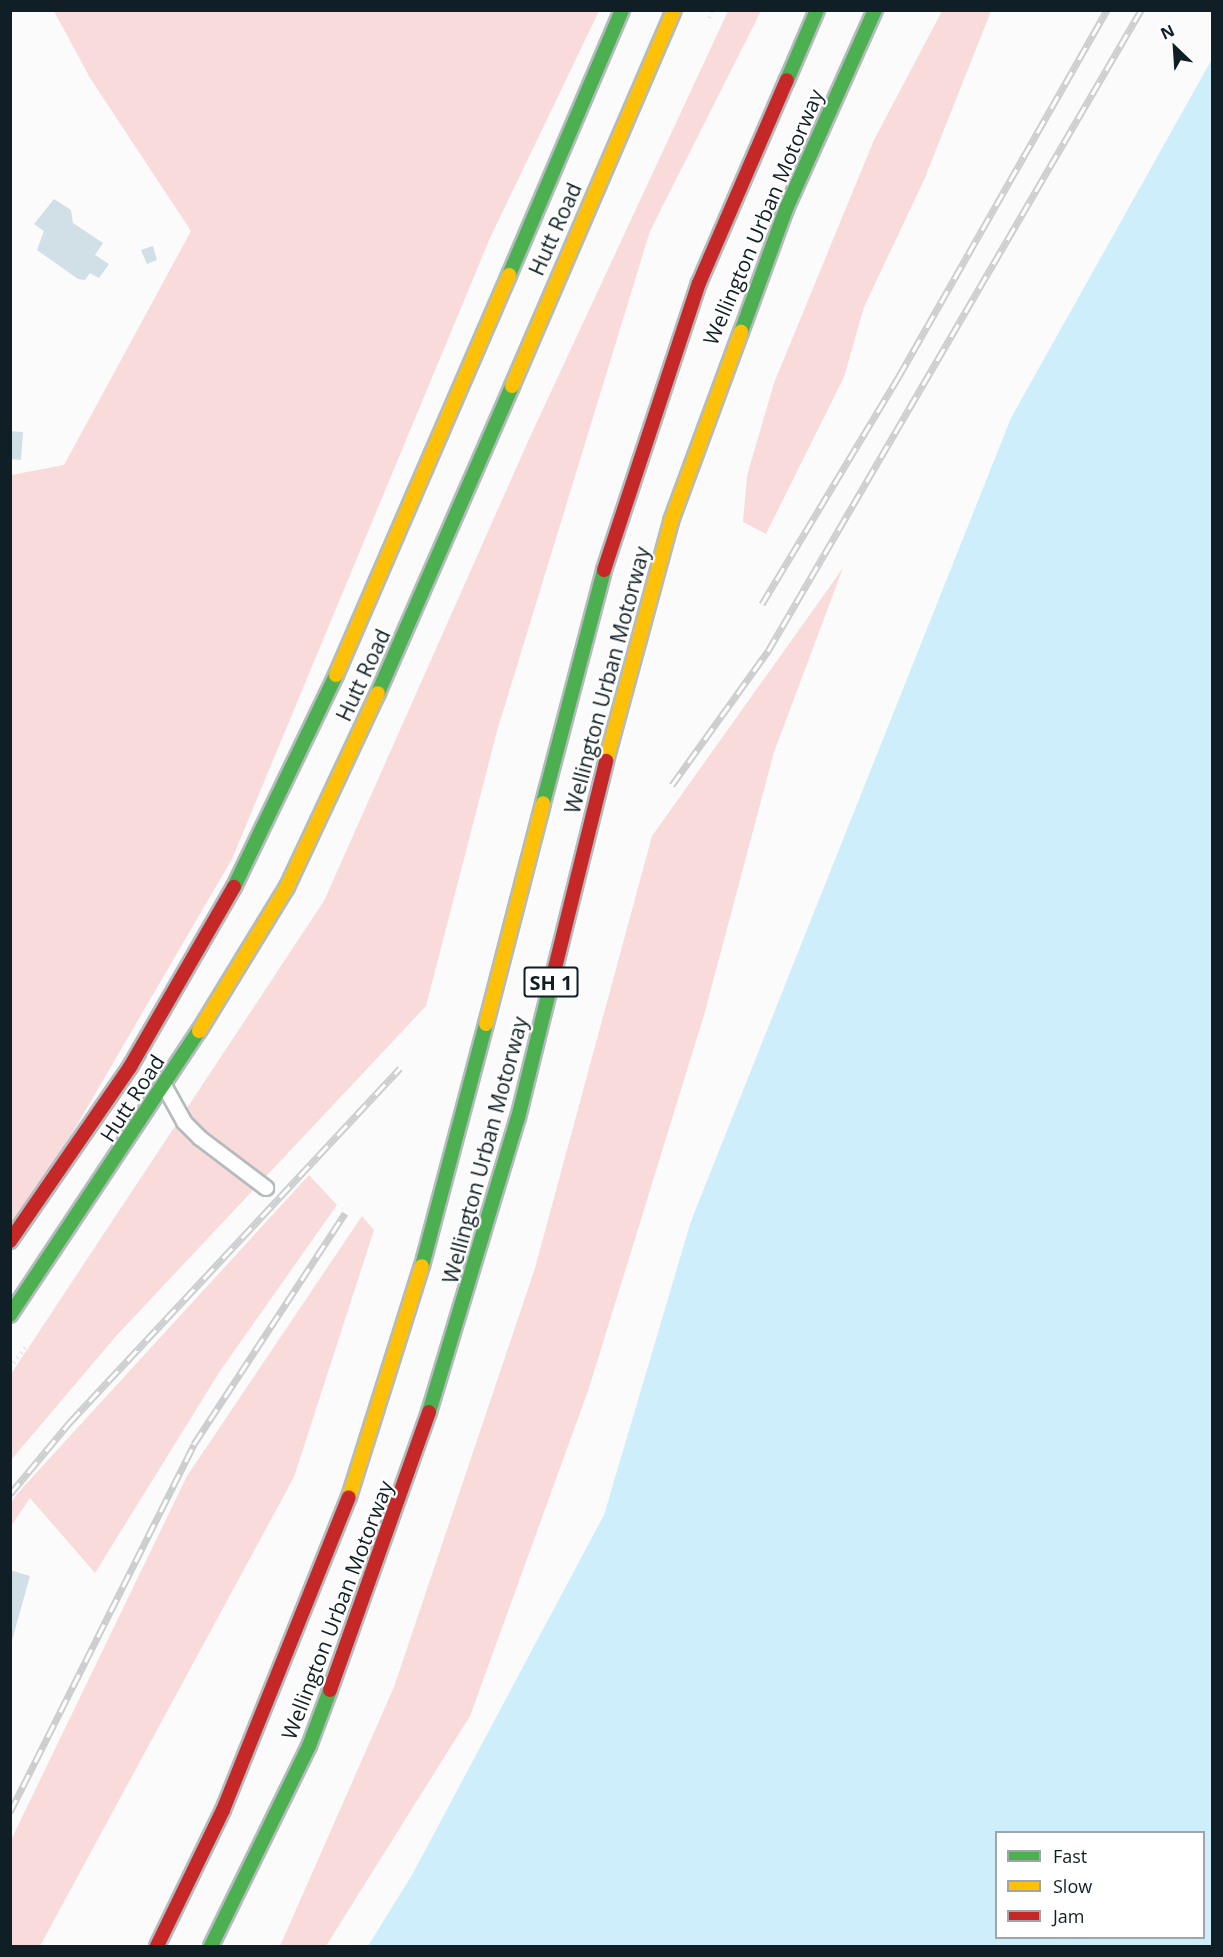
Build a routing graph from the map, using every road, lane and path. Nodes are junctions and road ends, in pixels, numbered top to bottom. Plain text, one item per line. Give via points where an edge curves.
1 (622, 10) edge
2 (674, 10) edge
3 (817, 10) edge
4 (875, 10) edge
5 (165, 1088) junction
6 (266, 1188) dead end
7 (10, 1241) edge
8 (10, 1315) edge
9 (157, 1947) edge
10 (211, 1947) edge

1 - 7 main road, Hutt Road via 368,611 247,863 130,1067
2 - 5 main road, Hutt Road via 408,629 292,876
3 - 9 main road, Wellington Urban Motorway / SH 1 via 699,283 641,454 562,728 422,1268 364,1458 223,1810
4 - 10 main road, Wellington Urban Motorway / SH 1 via 786,209 719,379 671,521 626,680 518,1118 410,1476 309,1746
5 - 6 lane via 192,1130
5 - 8 main road, Hutt Road

